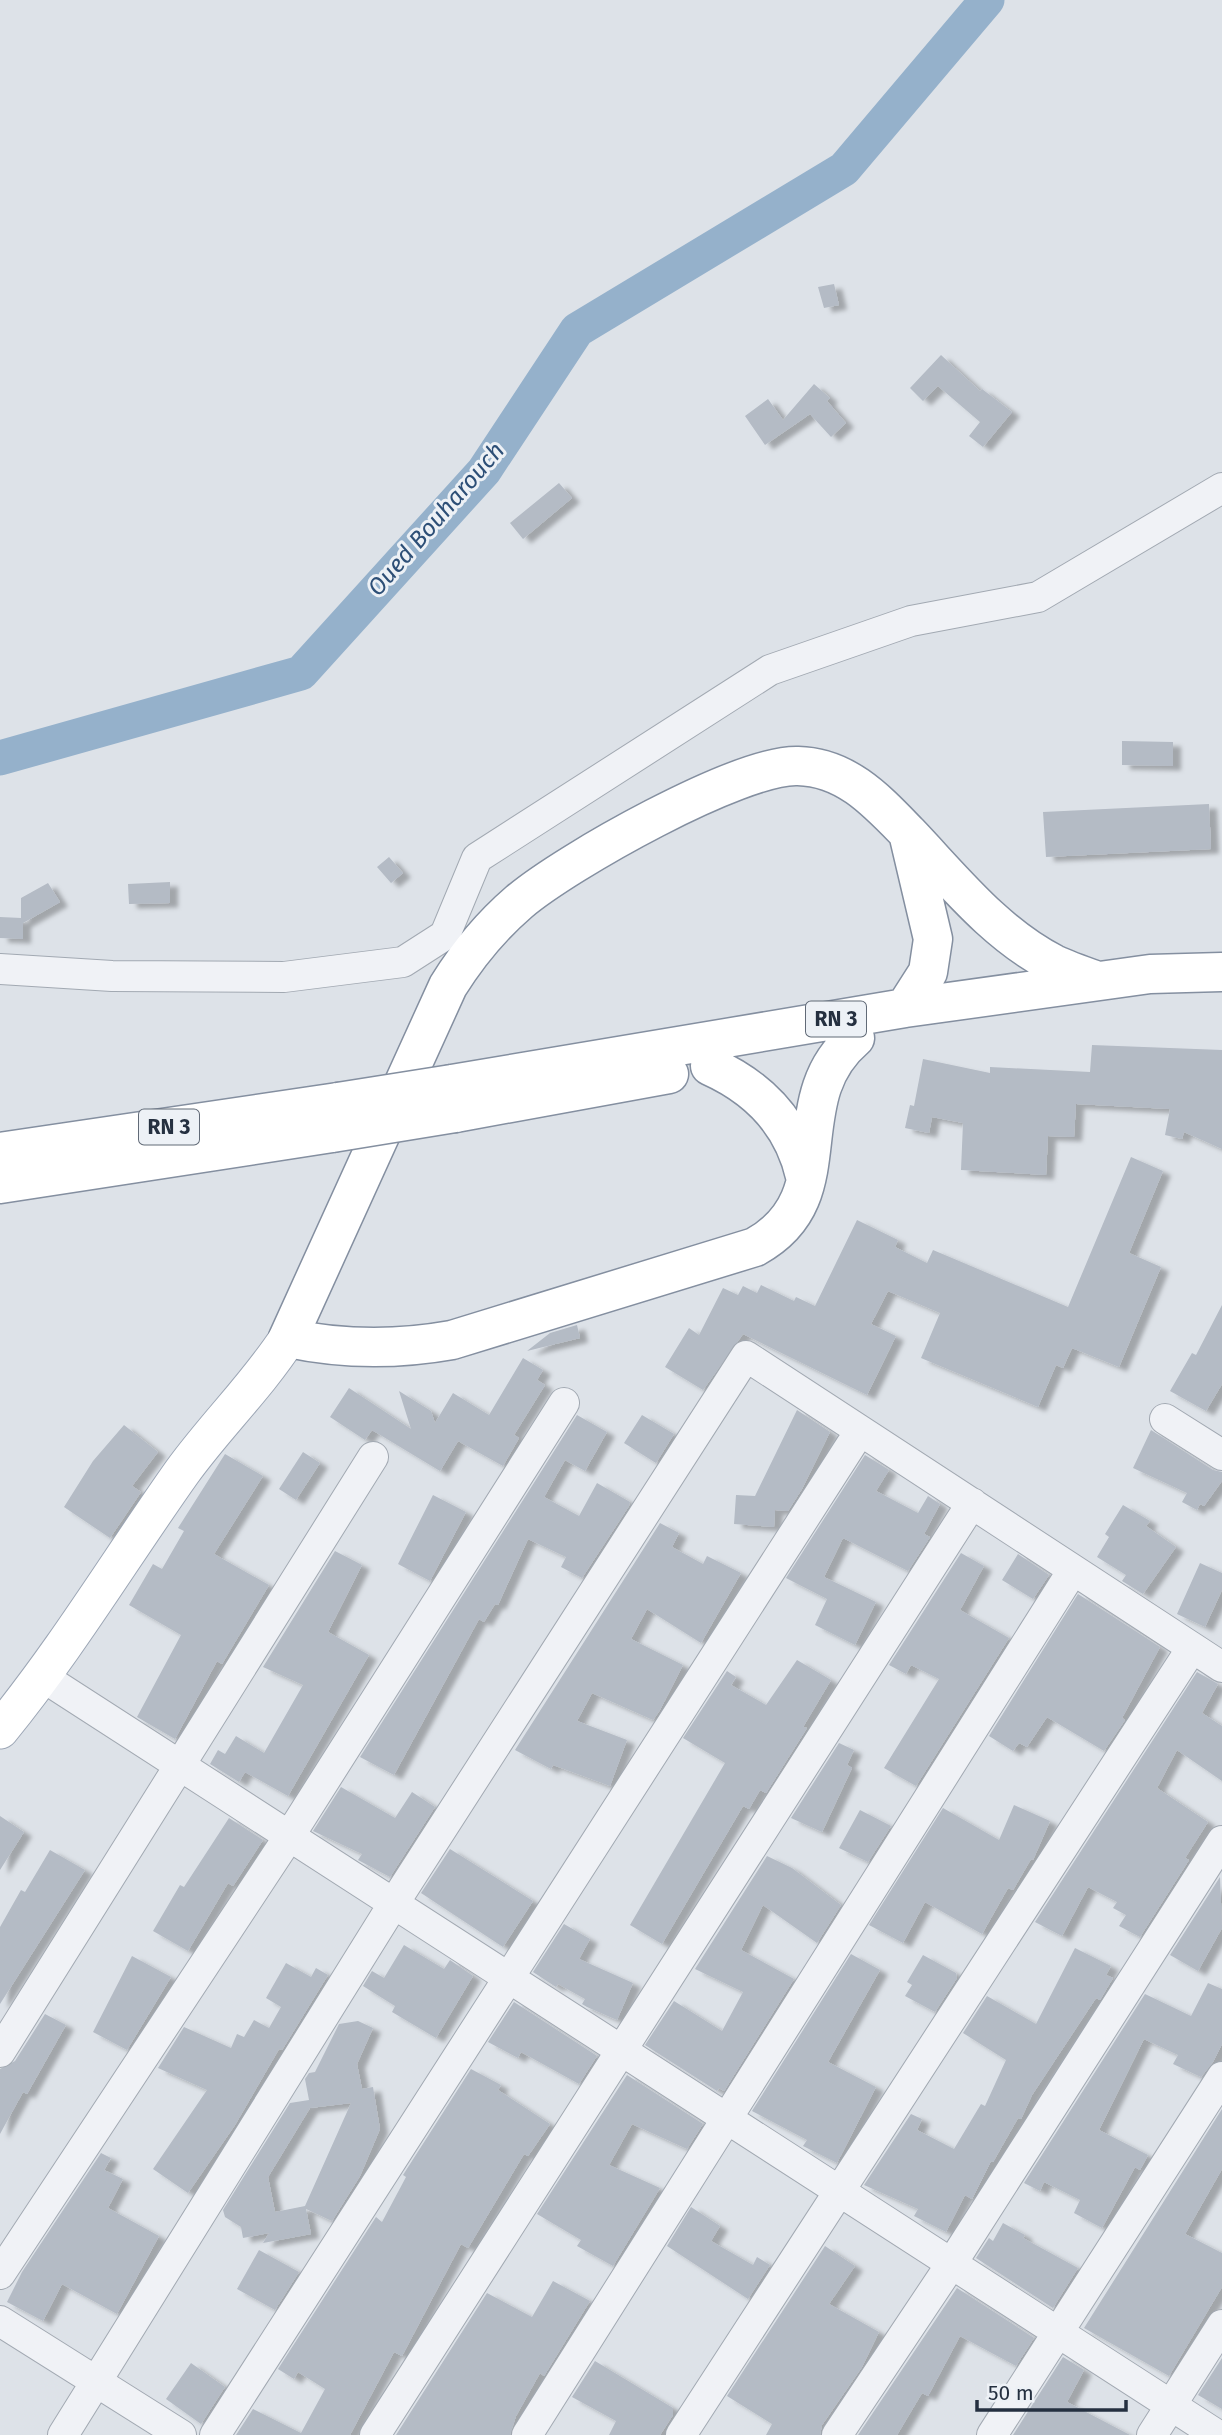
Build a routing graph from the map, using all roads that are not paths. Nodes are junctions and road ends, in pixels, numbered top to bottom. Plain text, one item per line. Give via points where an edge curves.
1 (1222, 488) edge
2 (908, 833) junction
3 (458, 942) junction
4 (0, 970) edge
5 (1222, 972) edge
6 (1097, 981) junction
7 (1222, 994) edge
8 (905, 1008) junction
9 (855, 1038) junction
10 (710, 1066) junction
11 (453, 1098) junction
12 (335, 1118) junction
13 (0, 1152) edge
14 (807, 1183) junction
15 (0, 1184) edge
16 (288, 1338) junction
17 (564, 1404) dead end
18 (1165, 1419) dead end
19 (860, 1431) junction
20 (1222, 1455) edge
21 (373, 1457) dead end
22 (972, 1503) junction
23 (1073, 1570) junction
24 (1192, 1648) junction
25 (1222, 1667) edge
26 (43, 1677) junction
27 (0, 1730) edge
28 (180, 1765) junction
29 (290, 1836) junction
30 (1222, 1841) edge
31 (394, 1903) junction
32 (510, 1977) junction
33 (623, 2050) junction
34 (0, 2052) edge
35 (1222, 2077) edge
36 (727, 2118) junction
37 (838, 2189) junction
38 (952, 2263) junction
39 (0, 2274) edge
40 (0, 2321) edge
41 (1222, 2325) edge
42 (1060, 2333) junction
43 (97, 2380) junction
44 (1171, 2406) junction
45 (63, 2435) edge
46 (181, 2435) edge
47 (215, 2435) edge
48 (375, 2435) edge
49 (527, 2435) edge
50 (681, 2435) edge
51 (837, 2435) edge
52 (992, 2435) edge
53 (1152, 2435) edge
54 (1217, 2435) edge

1 - 3 street via 1038,597 911,621 770,670 477,858
2 - 3 highway via 857,783 822,769 797,766 754,774 668,811 552,877
2 - 6 highway via 1020,943 1054,964
2 - 8 highway via 933,939 928,972
3 - 4 street via 403,962 284,976 112,976
3 - 16 highway via 448,986
5 - 6 highway, RN 3
6 - 8 highway, RN 3
7 - 9 highway, RN 3 via 1146,998
8 - 11 highway, RN 3
9 - 10 highway, RN 3
9 - 14 highway via 834,1059 820,1085
10 - 11 highway, RN 3
10 - 14 highway via 750,1088 782,1120
11 - 12 highway, RN 3, bridge
12 - 13 highway, RN 3
12 - 15 highway, RN 3
14 - 16 highway via 788,1221 755,1247 452,1340 354,1348
16 - 26 main road via 268,1370 184,1470
17 - 29 street
18 - 20 street
19 - 22 street
19 - 31 street via 746,1356
19 - 32 street
21 - 28 street
22 - 23 street
22 - 33 street
23 - 24 street
23 - 36 street
24 - 25 street
24 - 37 street
26 - 27 main road
26 - 28 street
28 - 29 street
28 - 34 street
29 - 31 street
29 - 39 street
30 - 38 street
31 - 32 street
31 - 43 street
32 - 33 street
32 - 47 street
33 - 36 street
33 - 48 street
35 - 42 street
36 - 37 street
36 - 49 street
37 - 38 street
37 - 50 street
38 - 42 street
38 - 51 street
40 - 43 street
41 - 44 street
42 - 44 street
42 - 52 street
43 - 45 street
43 - 46 street
44 - 53 street
44 - 54 street

